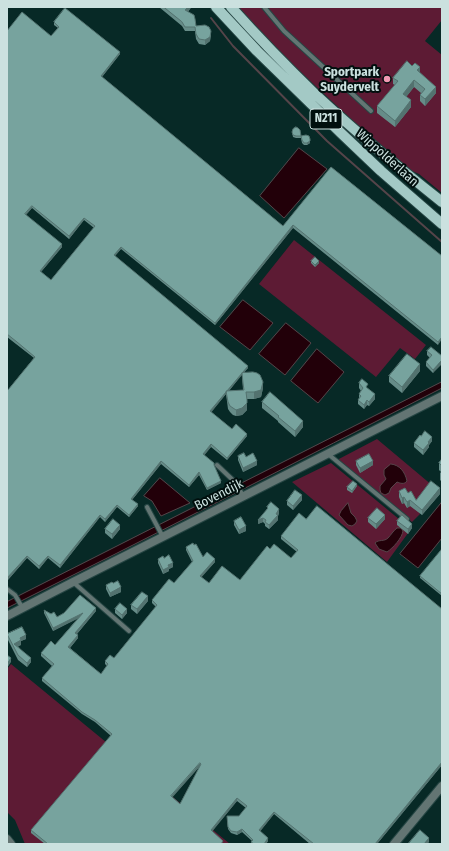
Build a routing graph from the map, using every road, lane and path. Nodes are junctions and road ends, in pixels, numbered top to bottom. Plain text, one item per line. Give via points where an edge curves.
1 (216, 7) edge
2 (231, 7) edge
3 (264, 7) edge
4 (371, 111) dead end
5 (442, 202) edge
6 (442, 224) edge
7 (442, 396) edge
8 (328, 454) junction
9 (217, 465) dead end
10 (242, 494) junction
11 (147, 507) dead end
12 (407, 519) edge
13 (162, 535) junction
14 (73, 582) junction
15 (7, 589) edge
16 (21, 606) junction
17 (7, 616) edge
18 (129, 631) dead end
19 (442, 786) edge
20 (7, 839) edge
21 (11, 844) edge
22 (394, 844) edge

1 - 6 main road, Wippolderlaan / N211 via 257,51 380,171
2 - 5 main road, Wippolderlaan / N211 via 316,94
3 - 4 lane via 284,31
7 - 8 street, Bovendijk
8 - 10 street, Bovendijk
8 - 12 lane
9 - 10 lane via 236,483
10 - 13 street, Bovendijk
11 - 13 lane
13 - 14 street, Bovendijk
14 - 16 street, Bovendijk
14 - 18 lane
15 - 16 lane via 15,594
16 - 17 street, Bovendijk
19 - 22 street
20 - 21 street

